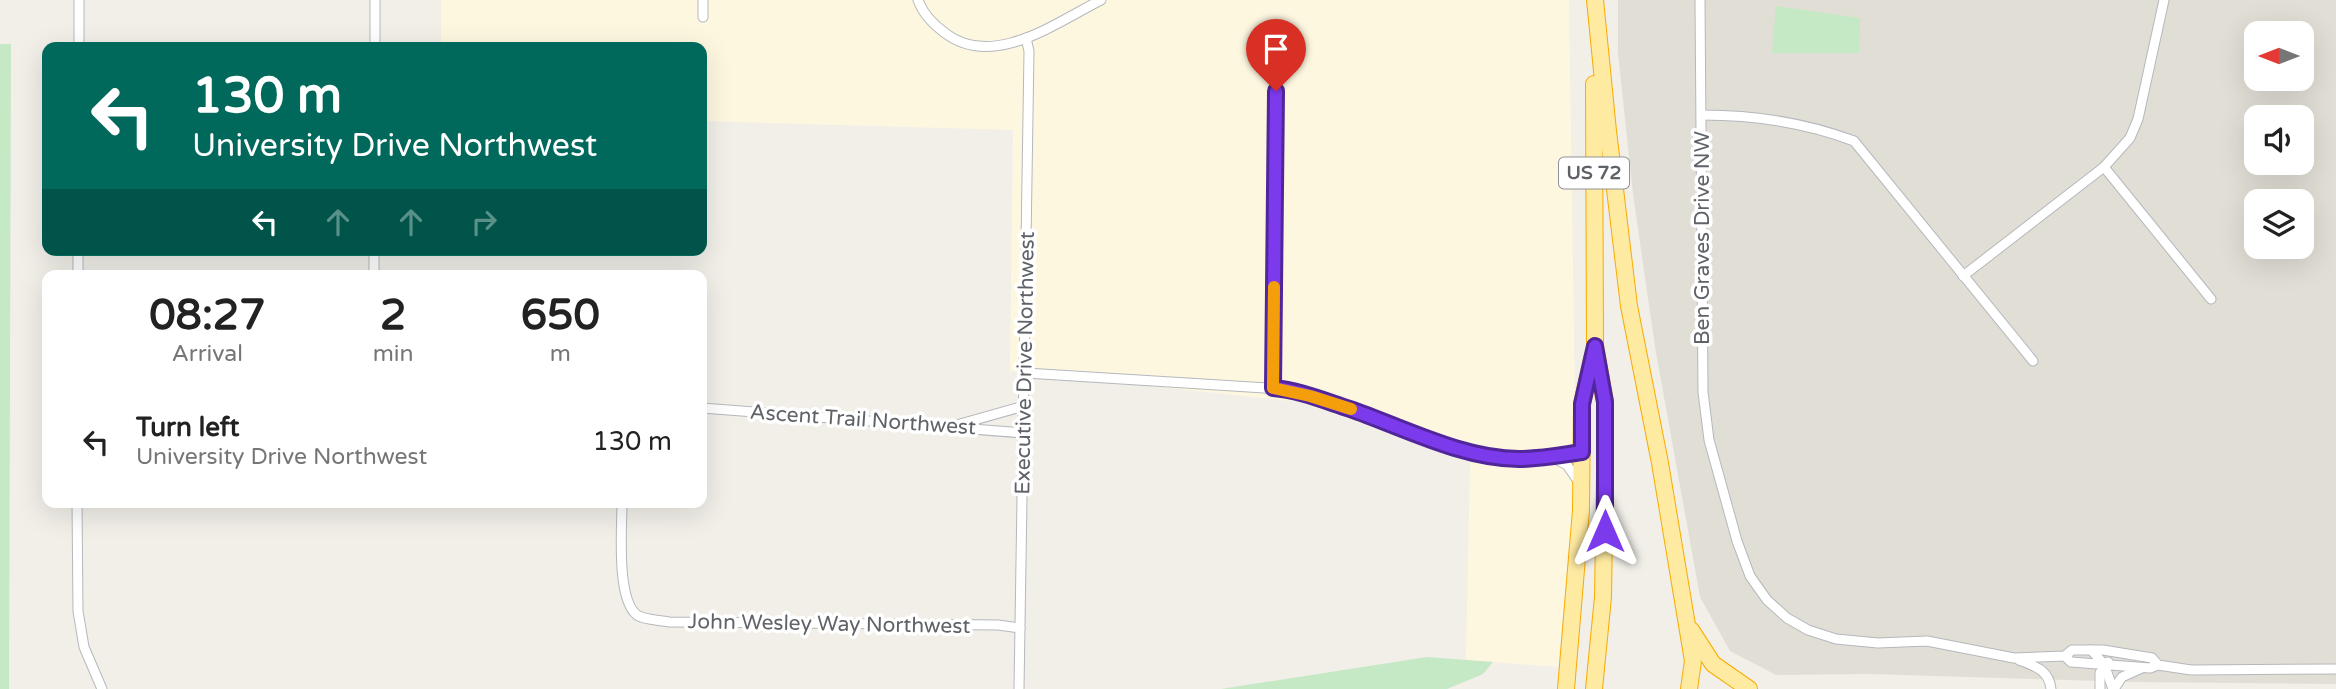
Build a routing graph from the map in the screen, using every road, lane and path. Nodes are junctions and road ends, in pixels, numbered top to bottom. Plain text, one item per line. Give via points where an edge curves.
1 (79, 0) edge
2 (375, 0) edge
3 (703, 0) edge
4 (918, 0) edge
5 (1101, 0) edge
6 (1594, 0) edge
7 (1700, 0) edge
8 (2164, 0) edge
9 (703, 17) dead end
10 (1026, 38) junction
11 (79, 42) edge
12 (375, 42) edge
13 (1276, 91) dead end
14 (1702, 115) junction
15 (2104, 167) junction
16 (1964, 276) junction
17 (2211, 299) dead end
18 (1595, 346) junction
19 (2033, 361) dead end
20 (1026, 373) junction
21 (1273, 388) junction
22 (1024, 406) junction
23 (707, 408) edge
24 (948, 427) junction
25 (1023, 433) junction
26 (1582, 452) junction
27 (1552, 457) junction
28 (1582, 491) junction
29 (77, 508) edge
30 (622, 508) edge
31 (1604, 582) junction
32 (1686, 622) junction
33 (1020, 628) junction
34 (2091, 650) junction
35 (2124, 652) junction
36 (2065, 656) junction
37 (2014, 658) junction
38 (2104, 664) junction
39 (2158, 665) junction
40 (2143, 668) junction
41 (2336, 669) edge
42 (102, 689) edge
43 (1019, 689) edge
44 (1566, 689) edge
45 (1594, 689) edge
46 (1689, 689) edge
47 (1749, 689) edge
48 (2050, 689) edge
49 (2101, 689) edge
50 (2113, 689) edge

1 - 11 street
2 - 12 street
3 - 9 street
4 - 10 street via 936,26 963,44 994,47
5 - 10 street
6 - 18 highway, US 72
6 - 32 highway via 1626,281
7 - 14 street
8 - 15 street via 2136,128
10 - 20 street, Executive Drive Northwest
13 - 21 street
14 - 16 street, Ben Graves Drive NW via 1736,115 1818,128 1854,141
14 - 37 street, Ben Graves Drive NW via 1703,392 1709,440 1750,576 1787,618 1836,639 1927,641
15 - 16 street
15 - 17 street
16 - 19 street, Ben Graves Drive NW
18 - 26 highway, US 72 via 1582,404
18 - 31 highway, US 72 via 1605,402
20 - 21 street
20 - 22 street, Executive Drive Northwest
21 - 27 street via 1310,396 1452,447 1518,459
22 - 24 street
22 - 25 street, Executive Drive Northwest
23 - 24 street, Ascent Trail Northwest
24 - 25 street, Ascent Trail Northwest
25 - 33 street, Executive Drive Northwest
26 - 27 street
26 - 28 highway, US 72
26 - 31 highway, US 72 via 1596,466 1596,556
27 - 28 street via 1567,465
28 - 44 highway, US 72
29 - 42 street via 78,611 84,647
30 - 33 street, John Wesley Way Northwest via 627,603 638,616 669,622
31 - 45 highway, US 72
32 - 46 highway via 1693,661
32 - 47 highway via 1713,664
33 - 43 street, Executive Drive Northwest
34 - 35 street, Ben Graves Drive NW
34 - 36 street, Ben Graves Drive NW via 2072,650
34 - 38 street
35 - 38 street
35 - 39 street, Ben Graves Drive NW via 2152,658
36 - 37 street, Ben Graves Drive NW
36 - 38 street, Ben Graves Drive NW via 2071,662
37 - 48 street via 2045,672
38 - 40 street, Ben Graves Drive NW
38 - 49 street
38 - 50 street
39 - 40 street, Ben Graves Drive NW
39 - 41 street, Ben Graves Drive NW via 2191,670
40 - 50 street via 2122,677

